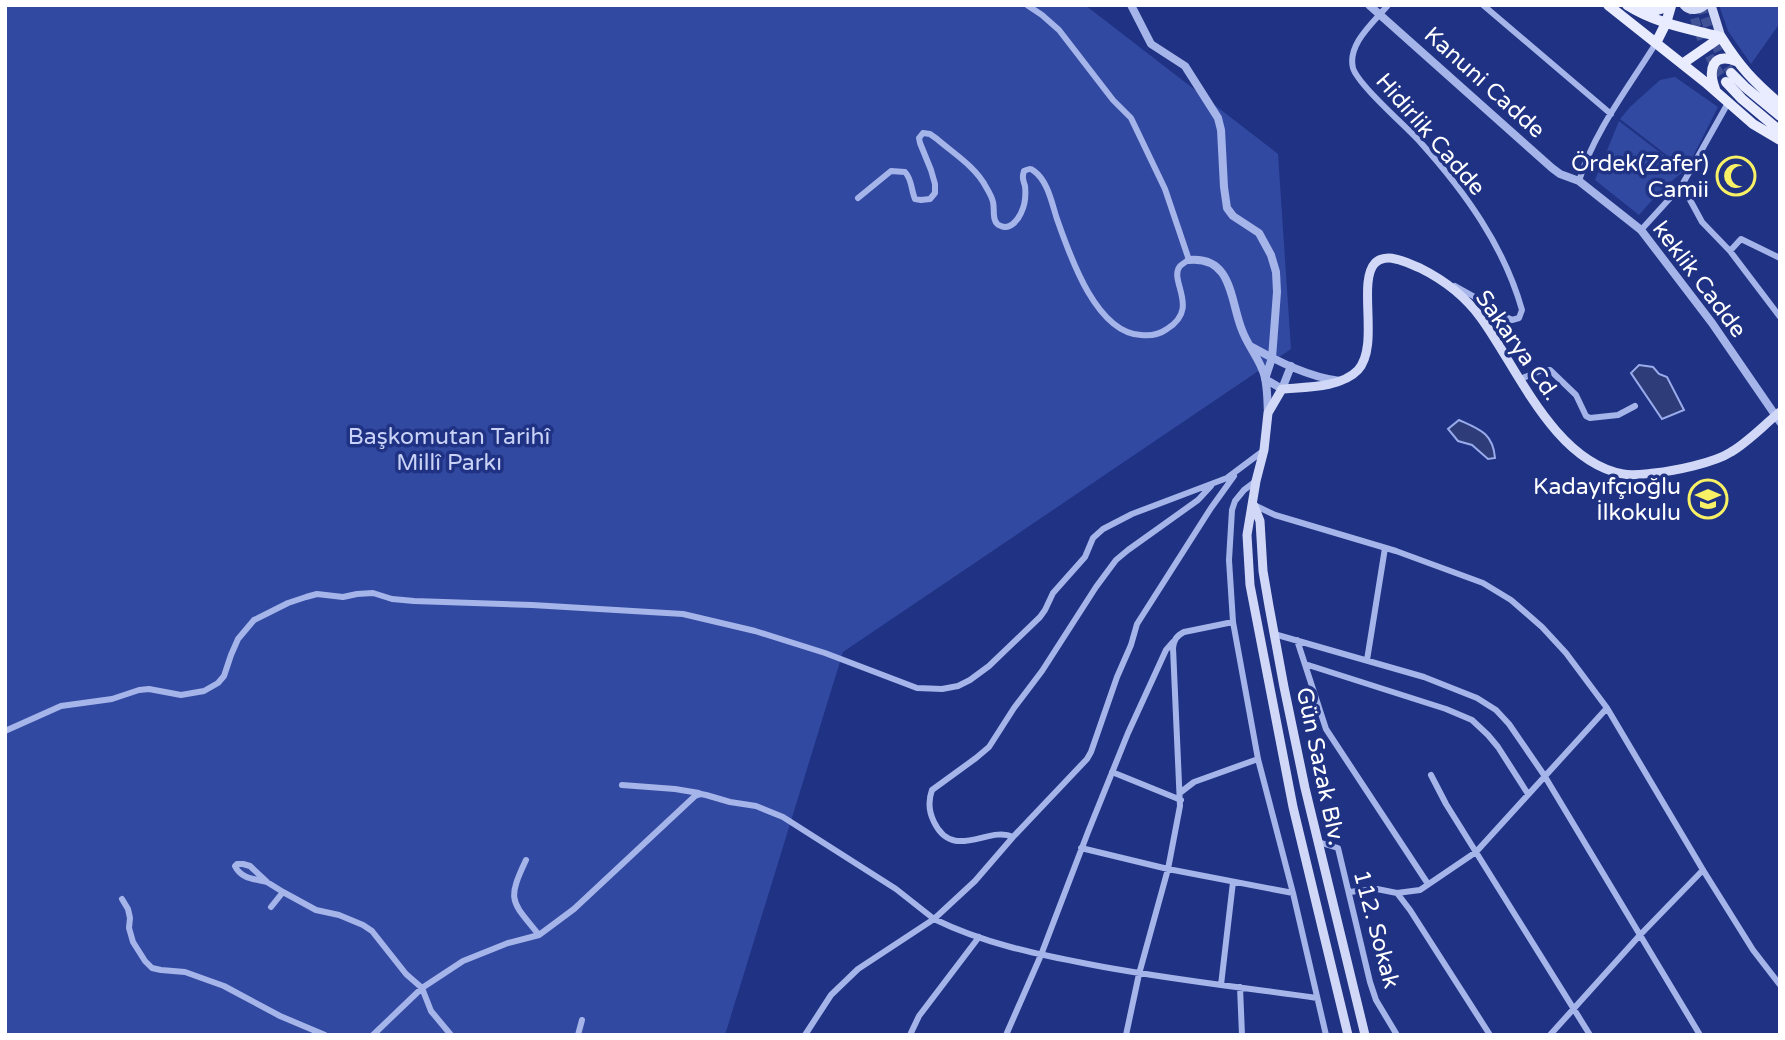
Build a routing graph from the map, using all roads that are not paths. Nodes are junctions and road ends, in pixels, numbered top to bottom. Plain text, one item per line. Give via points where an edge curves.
1 (1027, 5) edge
2 (1131, 5) edge
3 (1369, 5) edge
4 (1388, 5) edge
5 (1483, 5) edge
6 (1608, 5) edge
7 (1627, 5) edge
8 (1672, 5) edge
9 (1684, 5) edge
10 (1705, 5) edge
11 (1711, 5) edge
12 (1638, 12) junction
13 (1380, 14) junction
14 (1666, 23) junction
15 (1721, 37) junction
16 (1656, 43) junction
17 (1736, 61) junction
18 (1682, 64) junction
19 (1717, 93) junction
20 (1728, 103) junction
21 (1780, 104) edge
22 (1611, 114) junction
23 (1780, 117) edge
24 (1780, 131) edge
25 (1780, 140) edge
26 (1578, 181) junction
27 (1682, 185) junction
28 (858, 198) dead end
29 (1641, 230) junction
30 (1730, 251) junction
31 (1780, 258) edge
32 (1189, 260) junction
33 (1434, 275) junction
34 (1780, 317) edge
35 (1249, 346) junction
36 (1272, 358) junction
37 (1291, 366) junction
38 (1265, 379) junction
39 (1520, 379) junction
40 (1340, 381) junction
41 (1282, 389) junction
42 (1635, 406) dead end
43 (1268, 413) junction
44 (1778, 417) edge
45 (1264, 450) junction
46 (1239, 470) junction
47 (1256, 481) junction
48 (1212, 485) junction
49 (1253, 505) junction
50 (1385, 548) junction
51 (1233, 622) junction
52 (1274, 634) junction
53 (1297, 640) junction
54 (1174, 641) junction
55 (1367, 660) junction
56 (1305, 664) junction
57 (1607, 708) junction
58 (5, 731) edge
59 (1258, 759) junction
60 (1112, 772) junction
61 (1431, 775) dead end
62 (1545, 775) junction
63 (622, 785) dead end
64 (701, 794) junction
65 (1528, 794) junction
66 (1181, 796) junction
67 (1013, 837) junction
68 (1318, 842) junction
69 (1081, 848) junction
70 (1476, 852) junction
71 (526, 860) dead end
72 (1168, 869) junction
73 (1703, 870) junction
74 (267, 881) dead end
75 (1233, 882) junction
76 (1428, 884) junction
77 (283, 892) junction
78 (1349, 892) junction
79 (1397, 893) junction
80 (1293, 894) junction
81 (122, 899) dead end
82 (271, 907) dead end
83 (934, 919) junction
84 (540, 935) junction
85 (1640, 935) junction
86 (979, 937) junction
87 (1041, 955) junction
88 (1139, 974) junction
89 (1221, 985) junction
90 (1780, 985) edge
91 (1240, 987) junction
92 (422, 988) junction
93 (1317, 998) junction
94 (1574, 1010) junction
95 (582, 1020) dead end
96 (806, 1034) edge
97 (325, 1035) edge
98 (373, 1035) edge
99 (451, 1035) edge
100 (578, 1035) edge
101 (910, 1035) edge
102 (1006, 1035) edge
103 (1126, 1035) edge
104 (1242, 1035) edge
105 (1326, 1035) edge
106 (1348, 1035) edge
107 (1364, 1035) edge
108 (1397, 1035) edge
109 (1490, 1035) edge
110 (1550, 1035) edge
111 (1590, 1035) edge
112 (1700, 1035) edge

1 - 32 street via 1059,30 1131,118 1165,189
2 - 36 street via 1144,34 1185,66 1218,118 1227,208 1259,233 1276,271
3 - 13 street, Kanuni Cadde
4 - 13 street, Hidirlik Cadde
5 - 22 street
6 - 16 main road
7 - 12 main road
8 - 12 main road
8 - 14 main road
9 - 10 main road via 1694,10
11 - 15 main road
12 - 14 main road
13 - 26 street, Kanuni Cadde via 1542,160
13 - 33 street, Hidirlik Cadde via 1353,54 1356,75 1420,142 1478,214 1507,265 1521,315 1512,320
14 - 15 main road
14 - 16 main road
15 - 17 main road
15 - 18 main road
16 - 18 main road
16 - 22 street
17 - 19 main road via 1725,58 1713,65
17 - 21 main road
18 - 19 main road
19 - 20 main road
20 - 25 main road
20 - 27 street
22 - 26 street
23 - 24 main road via 1728,78 1742,99
26 - 29 street, keklik Cadde
27 - 29 street
27 - 30 street via 1702,222
28 - 32 street via 891,171 909,176 915,199 930,199 935,193 919,138 923,133 937,139 982,179 993,203 994,219 1002,227 1018,219 1025,198 1022,177 1024,171 1034,171 1045,185 1096,305 1119,330 1134,335 1150,336 1178,320 1183,311 1178,271
29 - 44 street, keklik Cadde
30 - 31 street via 1741,239
30 - 34 street
32 - 35 street via 1201,259 1224,274
33 - 39 main road, Sakarya Cd. via 1473,308
33 - 40 main road, Sakarya Cd. via 1396,259 1375,263 1368,289 1364,358 1359,369
35 - 36 street
35 - 38 street
36 - 37 street
36 - 38 street
37 - 40 street
37 - 41 street
38 - 41 street
38 - 43 street
39 - 42 street via 1550,370 1576,395 1590,418 1619,415
39 - 44 main road, Sakarya Cd. via 1562,440 1605,469 1624,474 1666,472 1728,454
40 - 41 main road
41 - 43 main road
43 - 45 main road, Gün Sazak Blv.
45 - 46 street
45 - 47 main road, Gün Sazak Blv.
46 - 48 street
46 - 67 street via 1137,624 1087,759
47 - 49 main road, Gün Sazak Blv.
47 - 51 street via 1232,510
48 - 58 street via 1103,529 1040,617 989,666 958,687 917,688 825,653 683,614 414,601 373,593 317,594 254,620 238,639 224,676 204,691 181,695 139,690 61,706
48 - 67 street via 1116,560 989,747 932,790 932,820 950,839
49 - 50 street
49 - 52 main road, Gün Sazak Blv. via 1260,522
49 - 106 main road, Gün Sazak Blv. via 1247,535 1250,585 1293,807
50 - 55 street
50 - 57 street via 1483,583 1511,600 1566,653
51 - 54 street via 1184,632
51 - 59 street
52 - 53 street
52 - 68 main road, Gün Sazak Blv.
53 - 55 street
53 - 56 street
54 - 60 street
54 - 66 street
55 - 62 street via 1424,677 1496,710
56 - 65 street via 1472,720 1498,747
56 - 76 street via 1326,729
57 - 62 street
57 - 73 street
59 - 66 street via 1194,782
59 - 80 street
60 - 66 street
60 - 69 street
61 - 70 street
62 - 65 street
62 - 85 street
63 - 64 street
64 - 83 street via 783,817 897,889
64 - 84 street
65 - 70 street
66 - 72 street
67 - 83 street
68 - 78 street, 112. Sokak via 1338,848
68 - 107 main road, Gün Sazak Blv.
69 - 72 street
69 - 87 street
70 - 76 street
70 - 94 street
71 - 84 street via 513,894 516,906
72 - 75 street
72 - 88 street
73 - 85 street
73 - 90 street
74 - 77 street
75 - 80 street
75 - 89 street
76 - 79 street via 1420,890
77 - 82 street
77 - 92 street via 372,931
78 - 79 street via 1377,889
78 - 108 street, 112. Sokak via 1376,1000
79 - 109 street
80 - 93 street
81 - 97 street via 133,942 152,968 185,972 224,986
83 - 86 street
83 - 96 street via 858,969 831,995
84 - 92 street via 463,961
85 - 94 street
85 - 112 street
86 - 87 street
86 - 101 street via 919,1016
87 - 88 street
87 - 102 street
88 - 89 street
88 - 103 street
89 - 91 street
91 - 93 street
91 - 104 street
92 - 98 street
92 - 99 street via 431,1012
93 - 105 street
94 - 110 street
94 - 111 street
95 - 100 street

